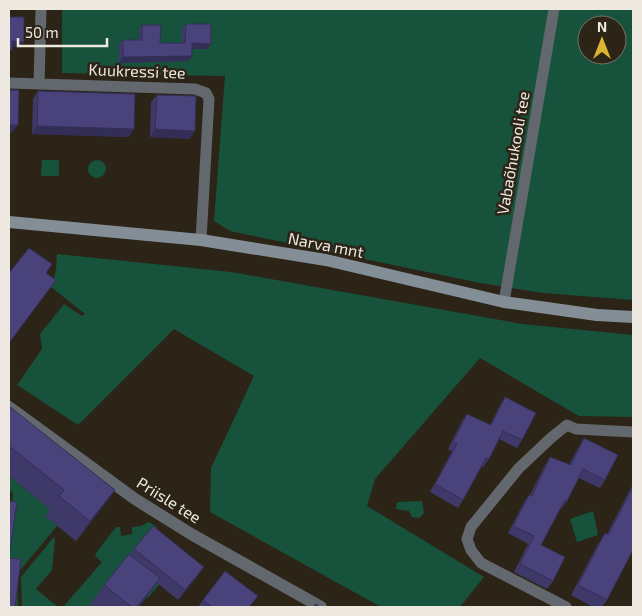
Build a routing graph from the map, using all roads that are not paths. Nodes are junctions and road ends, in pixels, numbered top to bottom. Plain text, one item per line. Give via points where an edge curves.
1 (41, 9) edge
2 (554, 9) edge
3 (9, 83) edge
4 (39, 84) junction
5 (9, 222) edge
6 (201, 240) junction
7 (504, 302) junction
8 (633, 317) edge
9 (9, 408) edge
10 (633, 432) edge
11 (321, 607) edge
12 (566, 607) edge

1 - 4 street
2 - 7 street, Vabaõhukooli tee
3 - 4 street, Kuukressi tee
4 - 6 street, Kuukressi tee via 195,88 206,93 209,100
5 - 6 main road, Narva mnt
6 - 7 main road, Narva mnt via 326,260
7 - 8 main road, Narva mnt
9 - 11 street, Priisle tee via 135,499
10 - 12 street via 576,429 567,425 519,468 471,527 467,539 470,550 481,562

